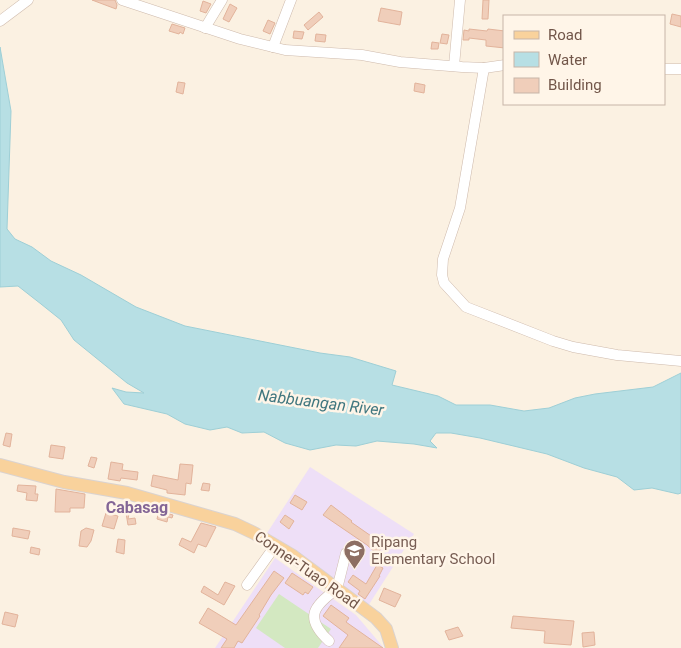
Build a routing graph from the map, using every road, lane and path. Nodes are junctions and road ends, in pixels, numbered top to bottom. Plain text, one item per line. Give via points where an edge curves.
1 (28, 0) edge
2 (122, 0) edge
3 (222, 0) edge
4 (291, 0) edge
5 (460, 0) edge
6 (0, 21) edge
7 (205, 28) junction
8 (273, 47) junction
9 (503, 65) edge
10 (454, 66) junction
11 (484, 68) junction
12 (666, 69) edge
13 (681, 69) edge
14 (681, 362) edge
15 (0, 465) edge
16 (275, 546) junction
17 (346, 553) dead end
18 (247, 585) dead end
19 (337, 589) junction
20 (329, 641) dead end
21 (392, 648) edge

1 - 6 street
2 - 7 street
3 - 7 street
4 - 8 street
5 - 10 street
7 - 8 street
8 - 10 street
9 - 11 street
10 - 11 street
11 - 14 street via 460,208 444,259 444,283 466,308 560,343 617,355
12 - 13 street
15 - 16 main road, Conner-Tuao Road via 64,482 127,493 216,517
16 - 18 street
16 - 19 main road, Conner-Tuao Road
17 - 19 street
19 - 20 street via 325,597 314,611 320,632
19 - 21 main road, Conner-Tuao Road via 382,623

